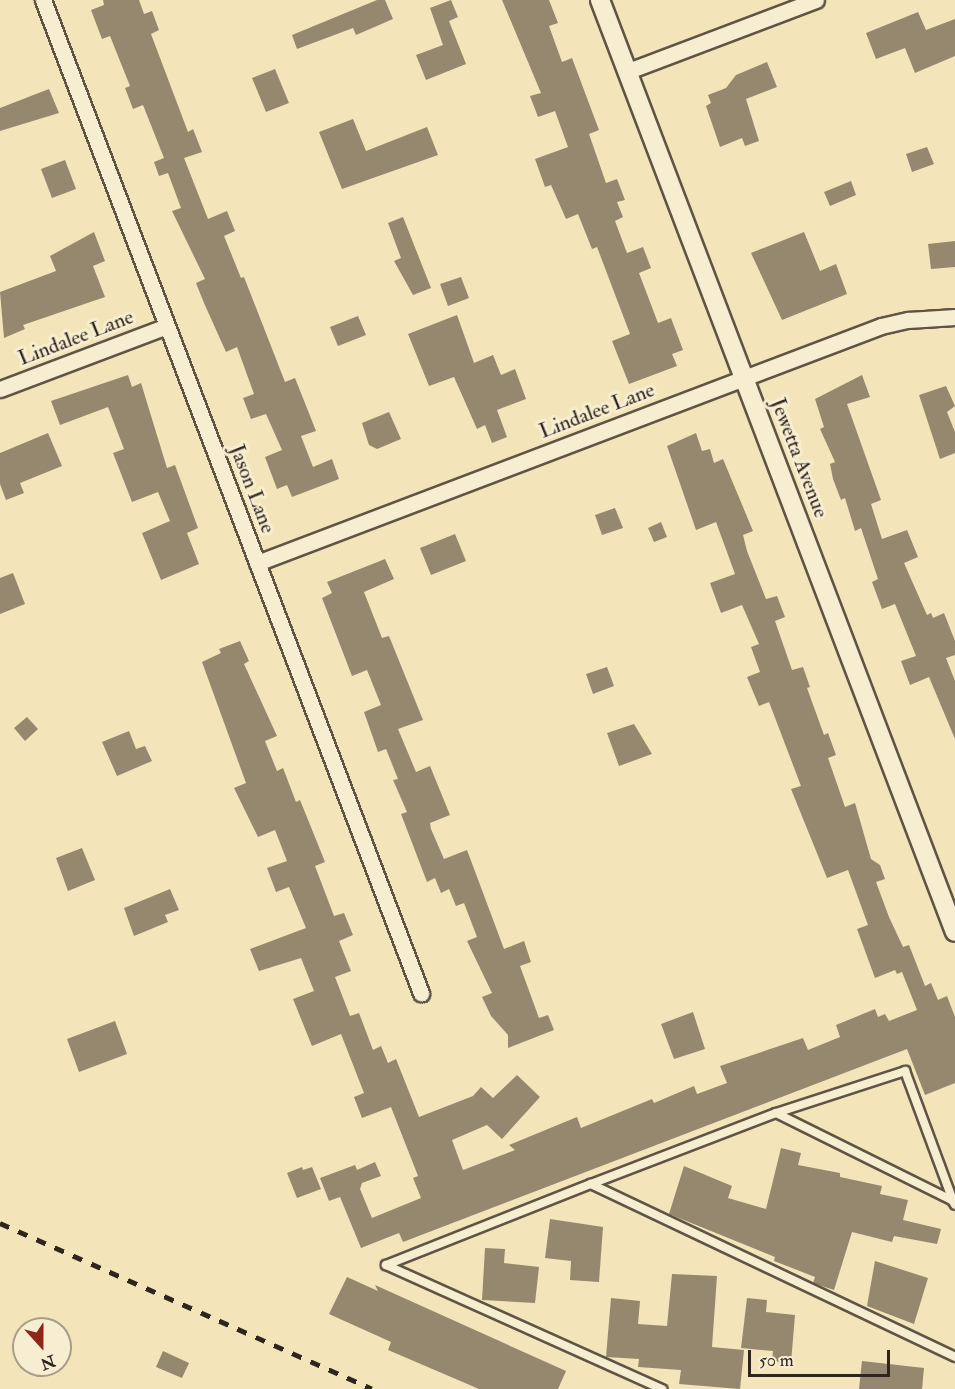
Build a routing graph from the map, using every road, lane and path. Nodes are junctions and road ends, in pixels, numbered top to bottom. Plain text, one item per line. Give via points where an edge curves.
1 (43, 0) edge
2 (600, 0) edge
3 (816, 0) edge
4 (627, 71) junction
5 (955, 317) edge
6 (167, 326) junction
7 (744, 378) junction
8 (0, 389) edge
9 (257, 563) junction
10 (955, 932) edge
11 (421, 993) dead end
12 (776, 1113) junction
13 (591, 1184) junction
14 (954, 1203) edge
15 (955, 1357) edge
16 (662, 1389) edge

1 - 6 street, Jason Lane
2 - 4 street, Jewetta Avenue
3 - 4 street
4 - 7 street, Jewetta Avenue
5 - 7 street, Lindalee Lane via 880,326
6 - 8 street, Lindalee Lane
6 - 9 street, Jason Lane
7 - 9 street, Lindalee Lane
7 - 10 street, Jewetta Avenue
9 - 11 street, Jason Lane
12 - 13 lane
12 - 14 lane
12 - 14 lane via 905,1071
13 - 15 lane
13 - 16 lane via 386,1265

